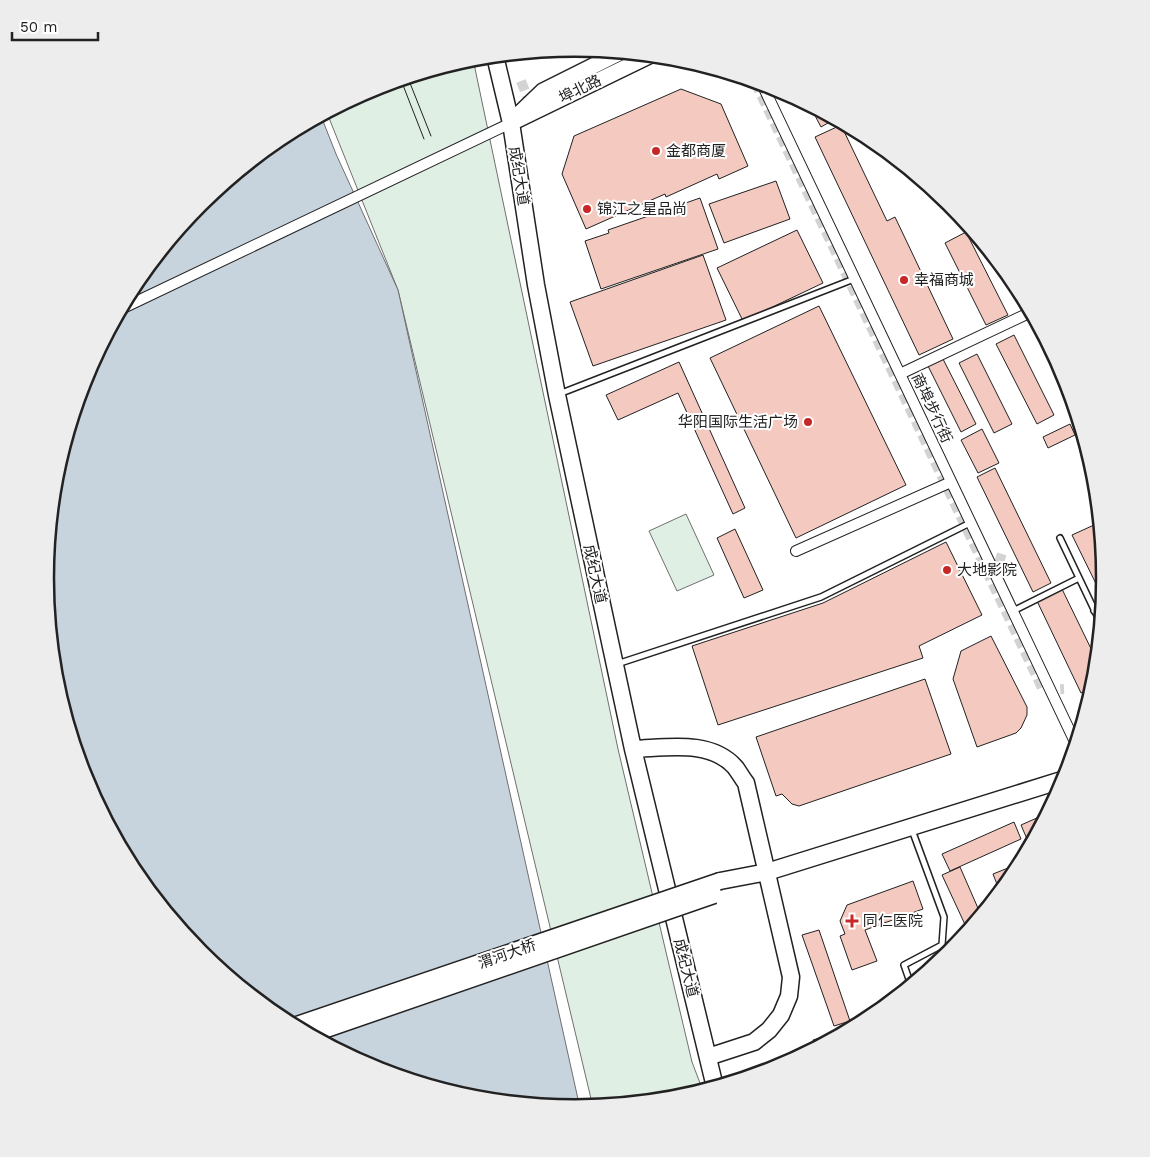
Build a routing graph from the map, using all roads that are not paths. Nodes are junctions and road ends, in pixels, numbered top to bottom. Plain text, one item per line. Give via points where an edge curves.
1 (609, 58) edge
2 (638, 61) edge
3 (496, 64) edge
4 (767, 94) edge
5 (511, 123) junction
6 (854, 279) junction
7 (133, 303) edge
8 (1024, 315) edge
9 (900, 374) junction
10 (557, 395) junction
11 (951, 482) junction
12 (970, 523) junction
13 (1060, 538) dead end
14 (796, 551) dead end
15 (1079, 578) junction
16 (1012, 611) junction
17 (1094, 611) edge
18 (615, 665) junction
19 (1072, 735) edge
20 (633, 749) junction
21 (1055, 782) edge
22 (911, 827) junction
23 (767, 872) junction
24 (722, 886) junction
25 (909, 978) edge
26 (303, 1023) edge
27 (316, 1031) edge
28 (708, 1057) junction
29 (714, 1081) edge

1 - 5 main road via 543,91
2 - 5 main road, 埠北路
3 - 5 main road, 成纪大道
4 - 6 street, 商埠步行街
5 - 7 street
5 - 10 main road, 成纪大道
6 - 9 street, 商埠步行街
6 - 10 lane
8 - 9 street
9 - 11 street, 商埠步行街
10 - 18 main road, 成纪大道
11 - 12 street, 商埠步行街
11 - 14 street
12 - 16 street, 商埠步行街
12 - 18 lane via 821,597
13 - 15 lane
15 - 16 lane
15 - 17 lane
16 - 19 street, 商埠步行街
18 - 20 main road, 成纪大道
20 - 23 main road via 697,747 717,753 734,766 746,783
20 - 28 main road, 成纪大道
21 - 22 main road
22 - 23 main road
22 - 25 lane via 944,916 942,945 904,965
23 - 24 main road
23 - 28 main road via 790,977 789,996 782,1015 754,1042
24 - 26 main road, 渭河大桥, bridge
24 - 27 main road, 渭河大桥, bridge
28 - 29 main road, 成纪大道

